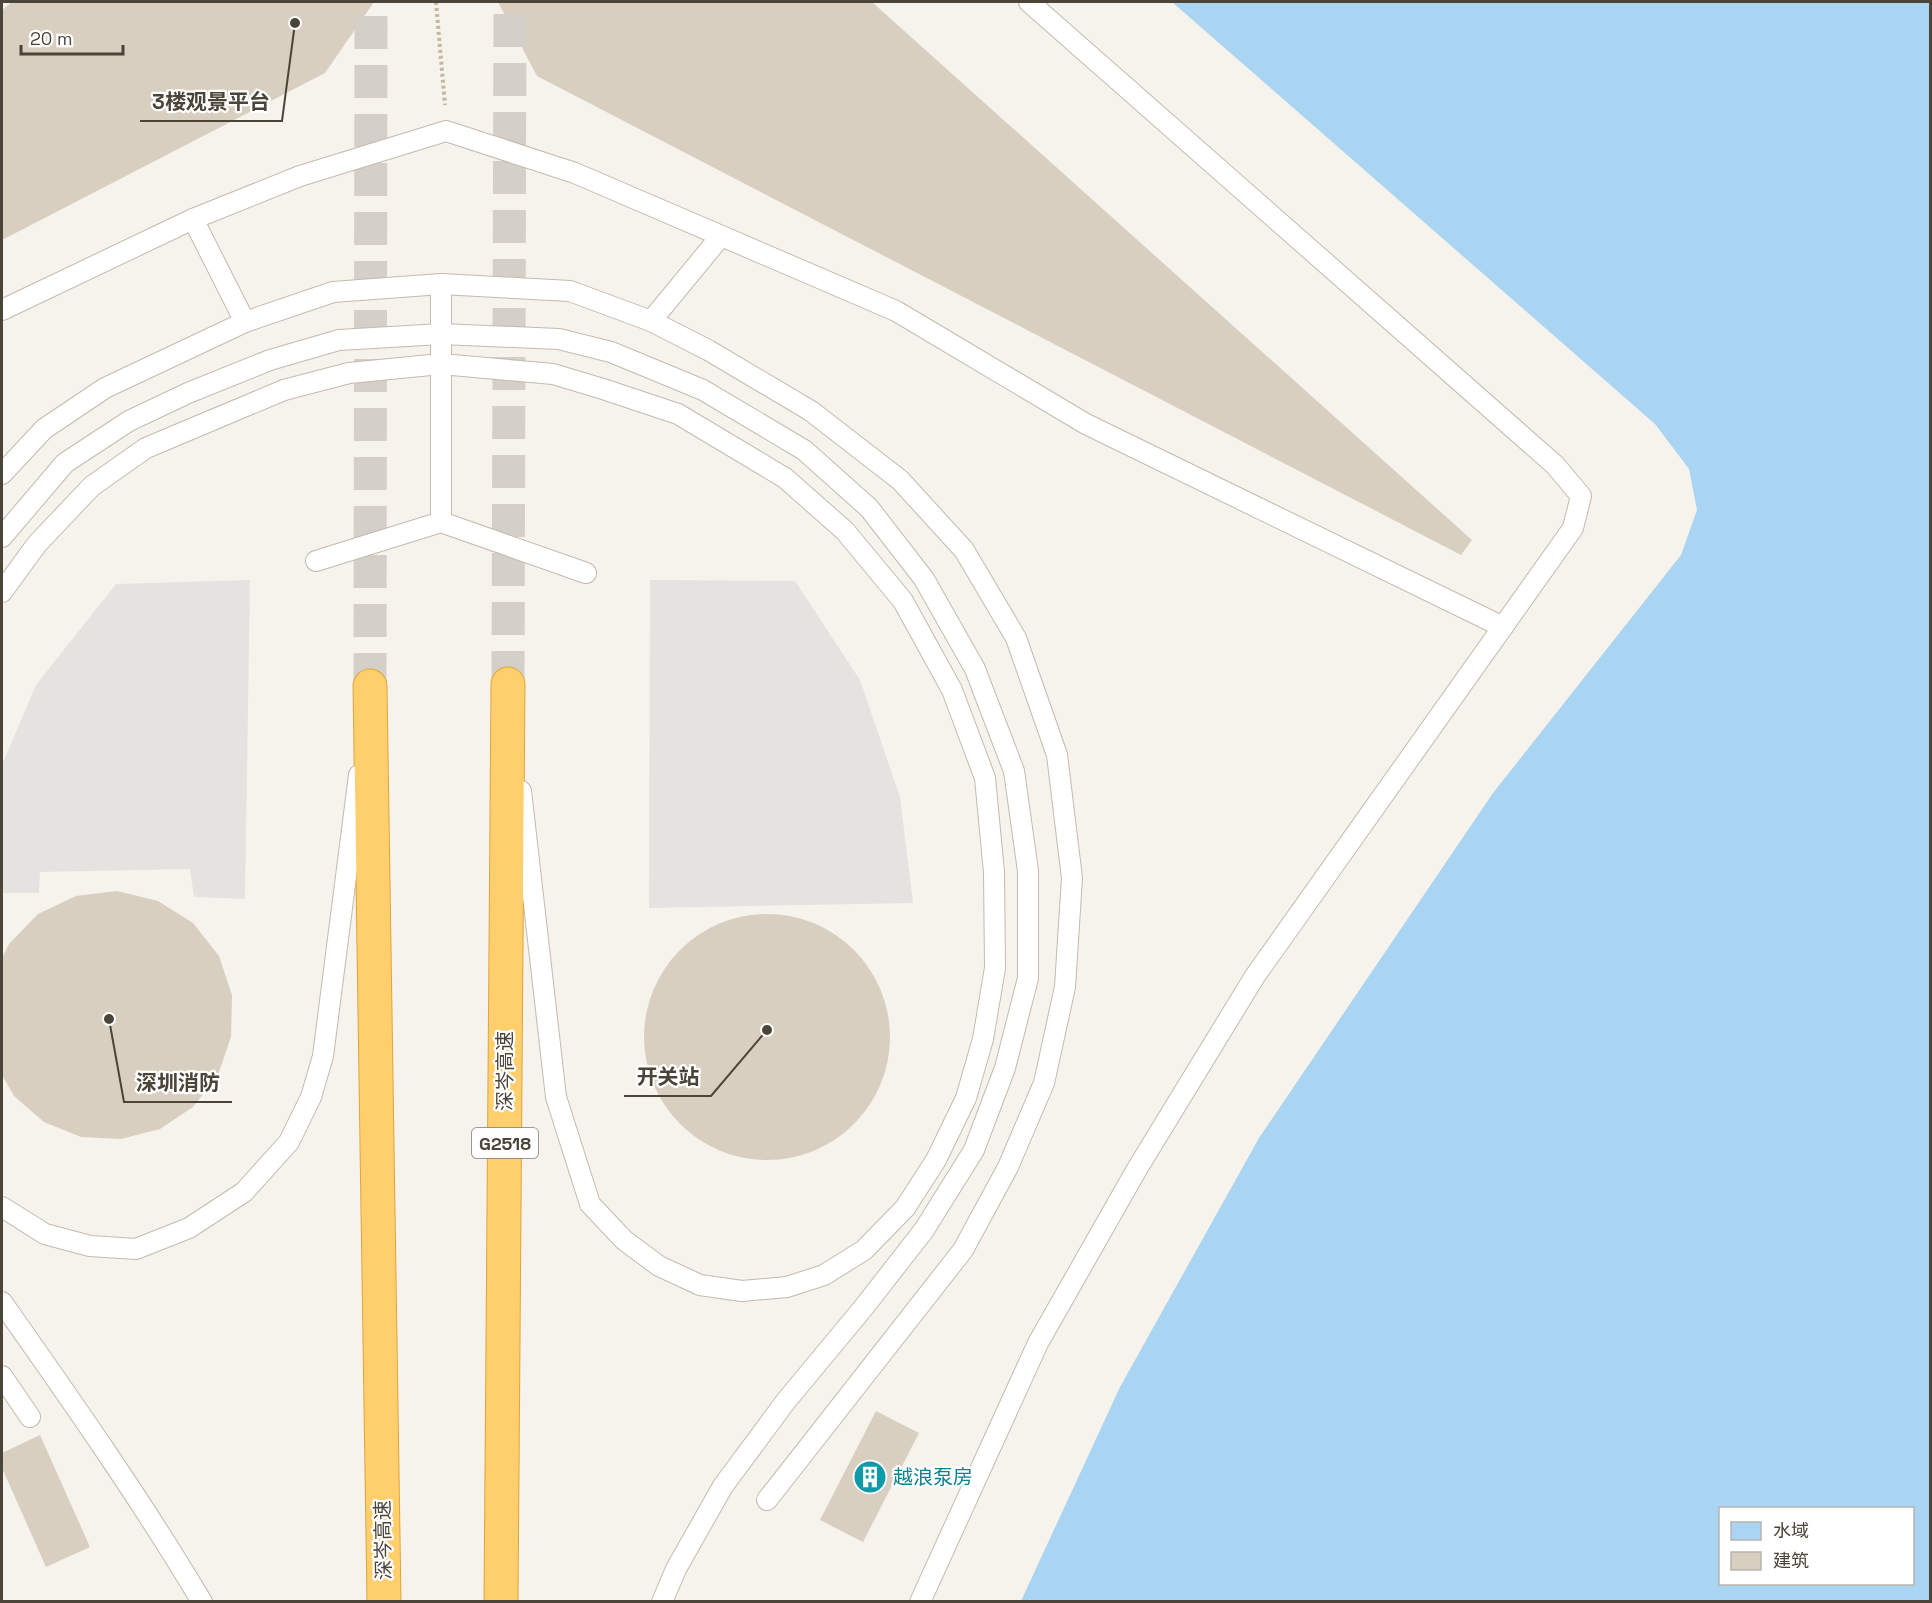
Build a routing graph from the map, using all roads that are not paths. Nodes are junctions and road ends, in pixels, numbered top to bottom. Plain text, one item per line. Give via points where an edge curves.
1 (1029, 2) edge
2 (193, 219) junction
3 (721, 236) junction
4 (441, 284) junction
5 (2, 310) edge
6 (651, 321) junction
7 (245, 322) junction
8 (441, 333) junction
9 (441, 364) junction
10 (2, 474) edge
11 (441, 522) junction
12 (2, 537) edge
13 (316, 561) dead end
14 (586, 573) dead end
15 (2, 592) edge
16 (1503, 627) junction
17 (508, 684) joint
18 (370, 686) joint
19 (2, 1208) edge
20 (2, 1302) edge
21 (2, 1376) edge
22 (30, 1417) dead end
23 (767, 1500) dead end
24 (202, 1602) edge
25 (384, 1602) edge
26 (501, 1602) edge
27 (662, 1602) edge
28 (920, 1602) edge

1 - 16 lane via 1555,465 1581,496 1572,528
2 - 3 lane via 300,176 447,131 575,173
2 - 5 lane
2 - 7 lane
3 - 6 lane
3 - 16 lane via 896,311 1086,424
4 - 6 lane via 570,291
4 - 7 lane via 333,292
4 - 8 lane
6 - 23 lane via 811,411 900,480 964,550 1016,638 1057,755 1072,878 1065,987 1047,1073 1008,1167 963,1250
7 - 10 lane via 105,388 44,429
8 - 9 lane
8 - 12 lane via 339,340 270,360 168,402 129,421 65,464
8 - 27 lane via 559,339 611,352 704,390 804,450 869,508 924,579 975,669 1014,771 1028,870 1028,978 1005,1068 974,1150 924,1230 723,1486
9 - 11 lane
9 - 15 lane via 349,373 284,390 146,448 92,486 37,544
9 - 17 lane via 553,374 603,389 678,414 785,478 845,531 903,601 952,690 985,778 994,872 995,968 983,1039 966,1098 936,1160 905,1208 864,1250 824,1275 787,1287 742,1291 700,1285 659,1266 624,1240 590,1204 556,1097
11 - 13 lane
11 - 14 lane
16 - 28 lane via 1256,976 1137,1169 1038,1343
17 - 26 highway, 深岑高速 / G2518
18 - 19 lane via 324,1056 311,1097 289,1142 244,1192 189,1228 136,1249 90,1246 45,1234
18 - 25 highway, 深岑高速
20 - 24 lane via 99,1439
21 - 22 lane

